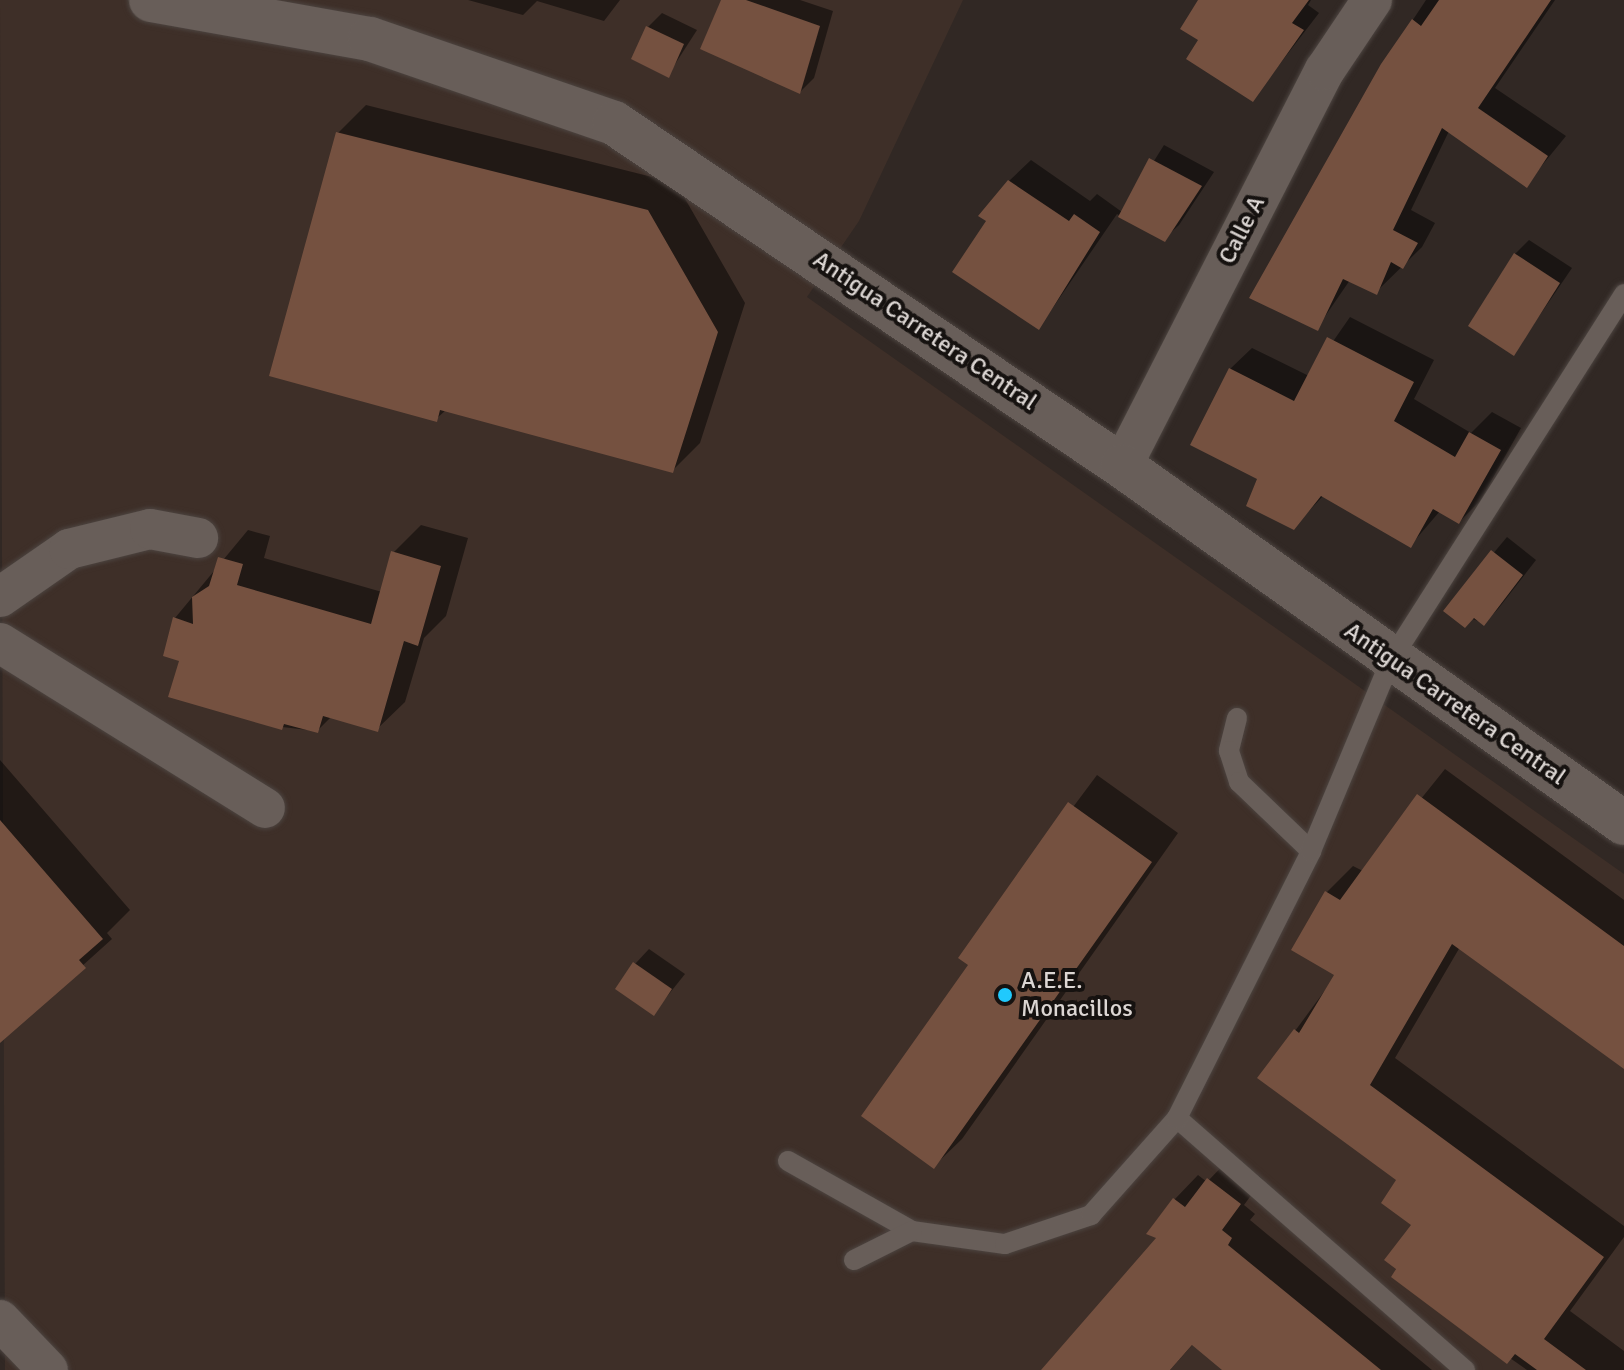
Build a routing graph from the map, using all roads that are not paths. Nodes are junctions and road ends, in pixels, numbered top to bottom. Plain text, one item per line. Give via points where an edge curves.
1 (151, 0) edge
2 (1372, 0) edge
3 (1624, 294) edge
4 (1122, 466) junction
5 (198, 538) dead end
6 (0, 597) edge
7 (0, 643) edge
8 (1391, 660) junction
9 (1237, 718) dead end
10 (265, 808) dead end
11 (1624, 823) edge
12 (1311, 851) junction
13 (1177, 1118) junction
14 (788, 1161) dead end
15 (912, 1231) junction
16 (854, 1260) dead end
17 (0, 1320) edge
18 (48, 1370) edge
19 (1465, 1370) edge

1 - 4 street, Antigua Carretera Central via 370,39 614,123
2 - 4 street, Calle A via 1325,70
3 - 8 lane
4 - 8 street, Antigua Carretera Central
5 - 6 street via 150,529 69,549
7 - 10 street
8 - 11 street, Antigua Carretera Central
8 - 12 lane
9 - 12 lane via 1229,751 1239,782
12 - 13 lane
13 - 15 lane via 1091,1215 1005,1244
13 - 19 lane
14 - 15 lane
15 - 16 lane
17 - 18 street

